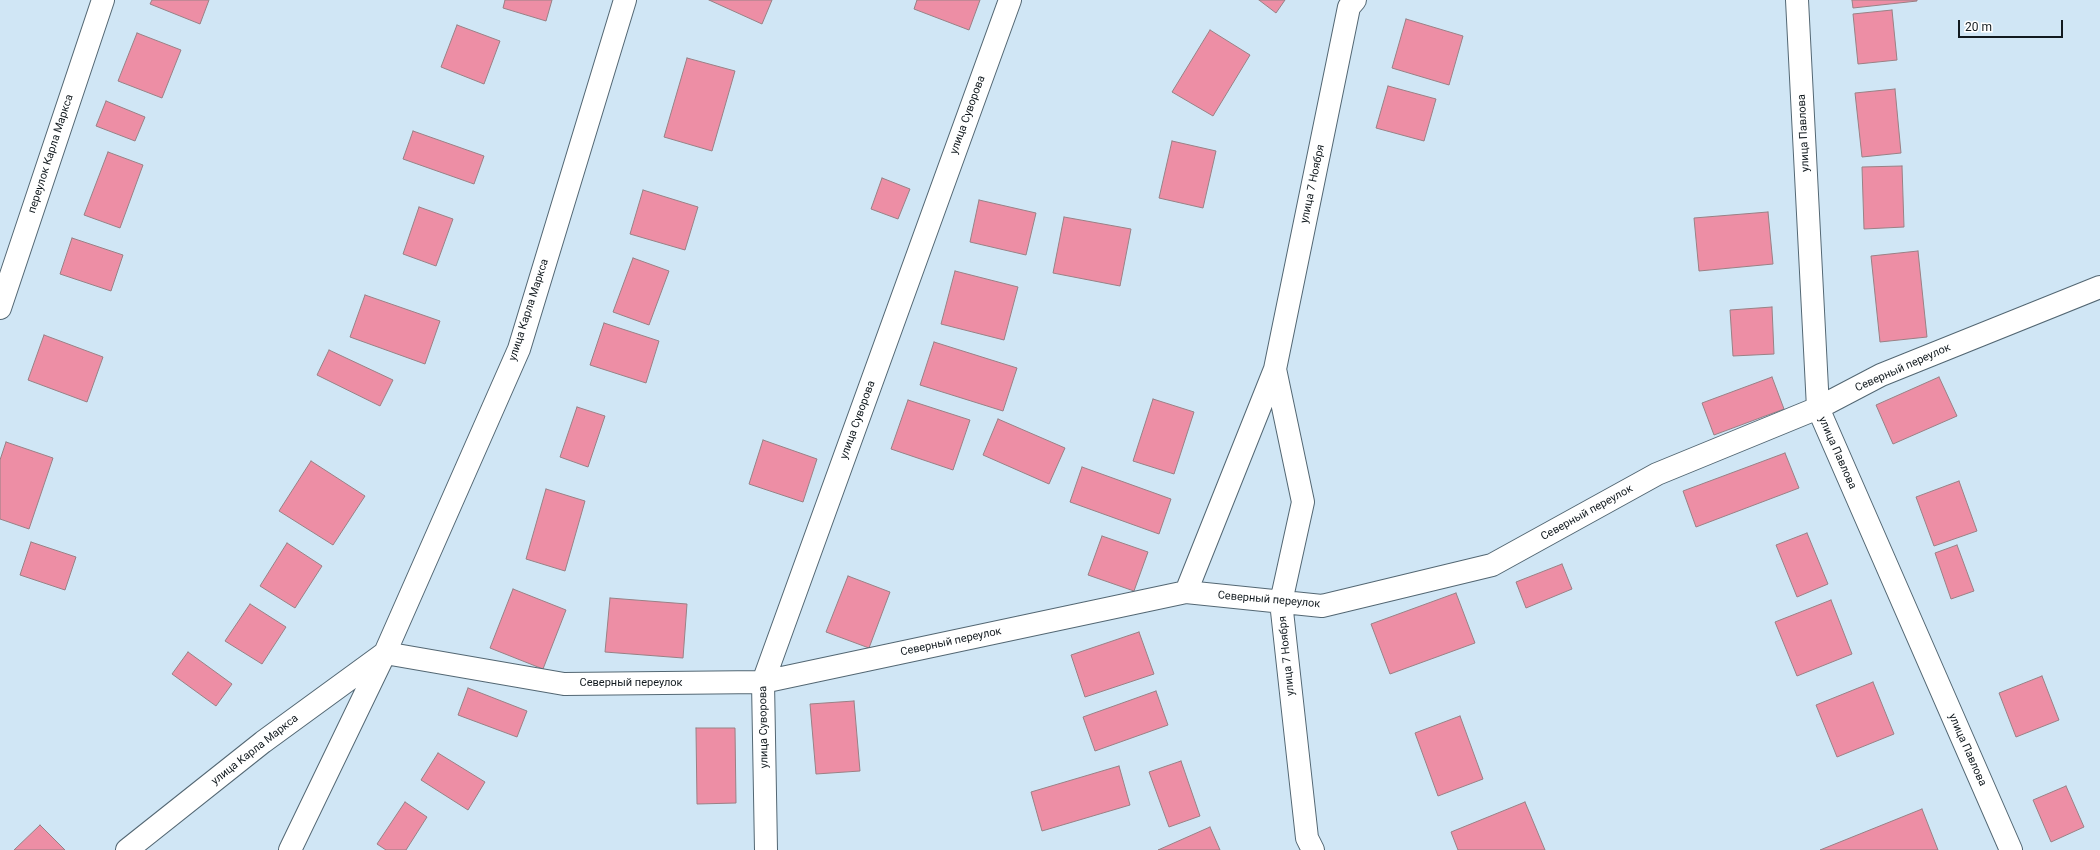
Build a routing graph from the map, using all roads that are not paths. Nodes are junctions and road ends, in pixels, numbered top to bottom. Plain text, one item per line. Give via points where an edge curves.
1 (103, 0) edge
2 (625, 0) edge
3 (1010, 0) edge
4 (1355, 0) edge
5 (1798, 0) edge
6 (2100, 287) edge
7 (0, 308) edge
8 (1276, 369) junction
9 (1818, 408) junction
10 (1186, 592) junction
11 (1281, 602) junction
12 (385, 653) junction
13 (763, 682) junction
14 (127, 850) edge
15 (290, 850) edge
16 (766, 850) edge
17 (1313, 850) edge
18 (2011, 850) edge

1 - 7 street, переулок Карла Маркса
2 - 12 street, улица Карла Маркса via 519,349
3 - 13 street, улица Суворова
4 - 8 street, улица 7 Ноября via 1349,7
5 - 9 street, улица Павлова
6 - 9 street, Северный переулок via 1881,375
8 - 10 street, улица 7 Ноября
8 - 11 street, улица 7 Ноября via 1303,502
9 - 11 street, Северный переулок via 1656,474 1492,565 1322,606
9 - 18 street, улица Павлова
10 - 11 street, Северный переулок
10 - 13 street, Северный переулок
11 - 17 street, улица 7 Ноября via 1308,838
12 - 13 street, Северный переулок via 564,684
12 - 14 street, улица Карла Маркса via 263,742
12 - 15 street, улица Карла Маркса
13 - 16 street, улица Суворова

